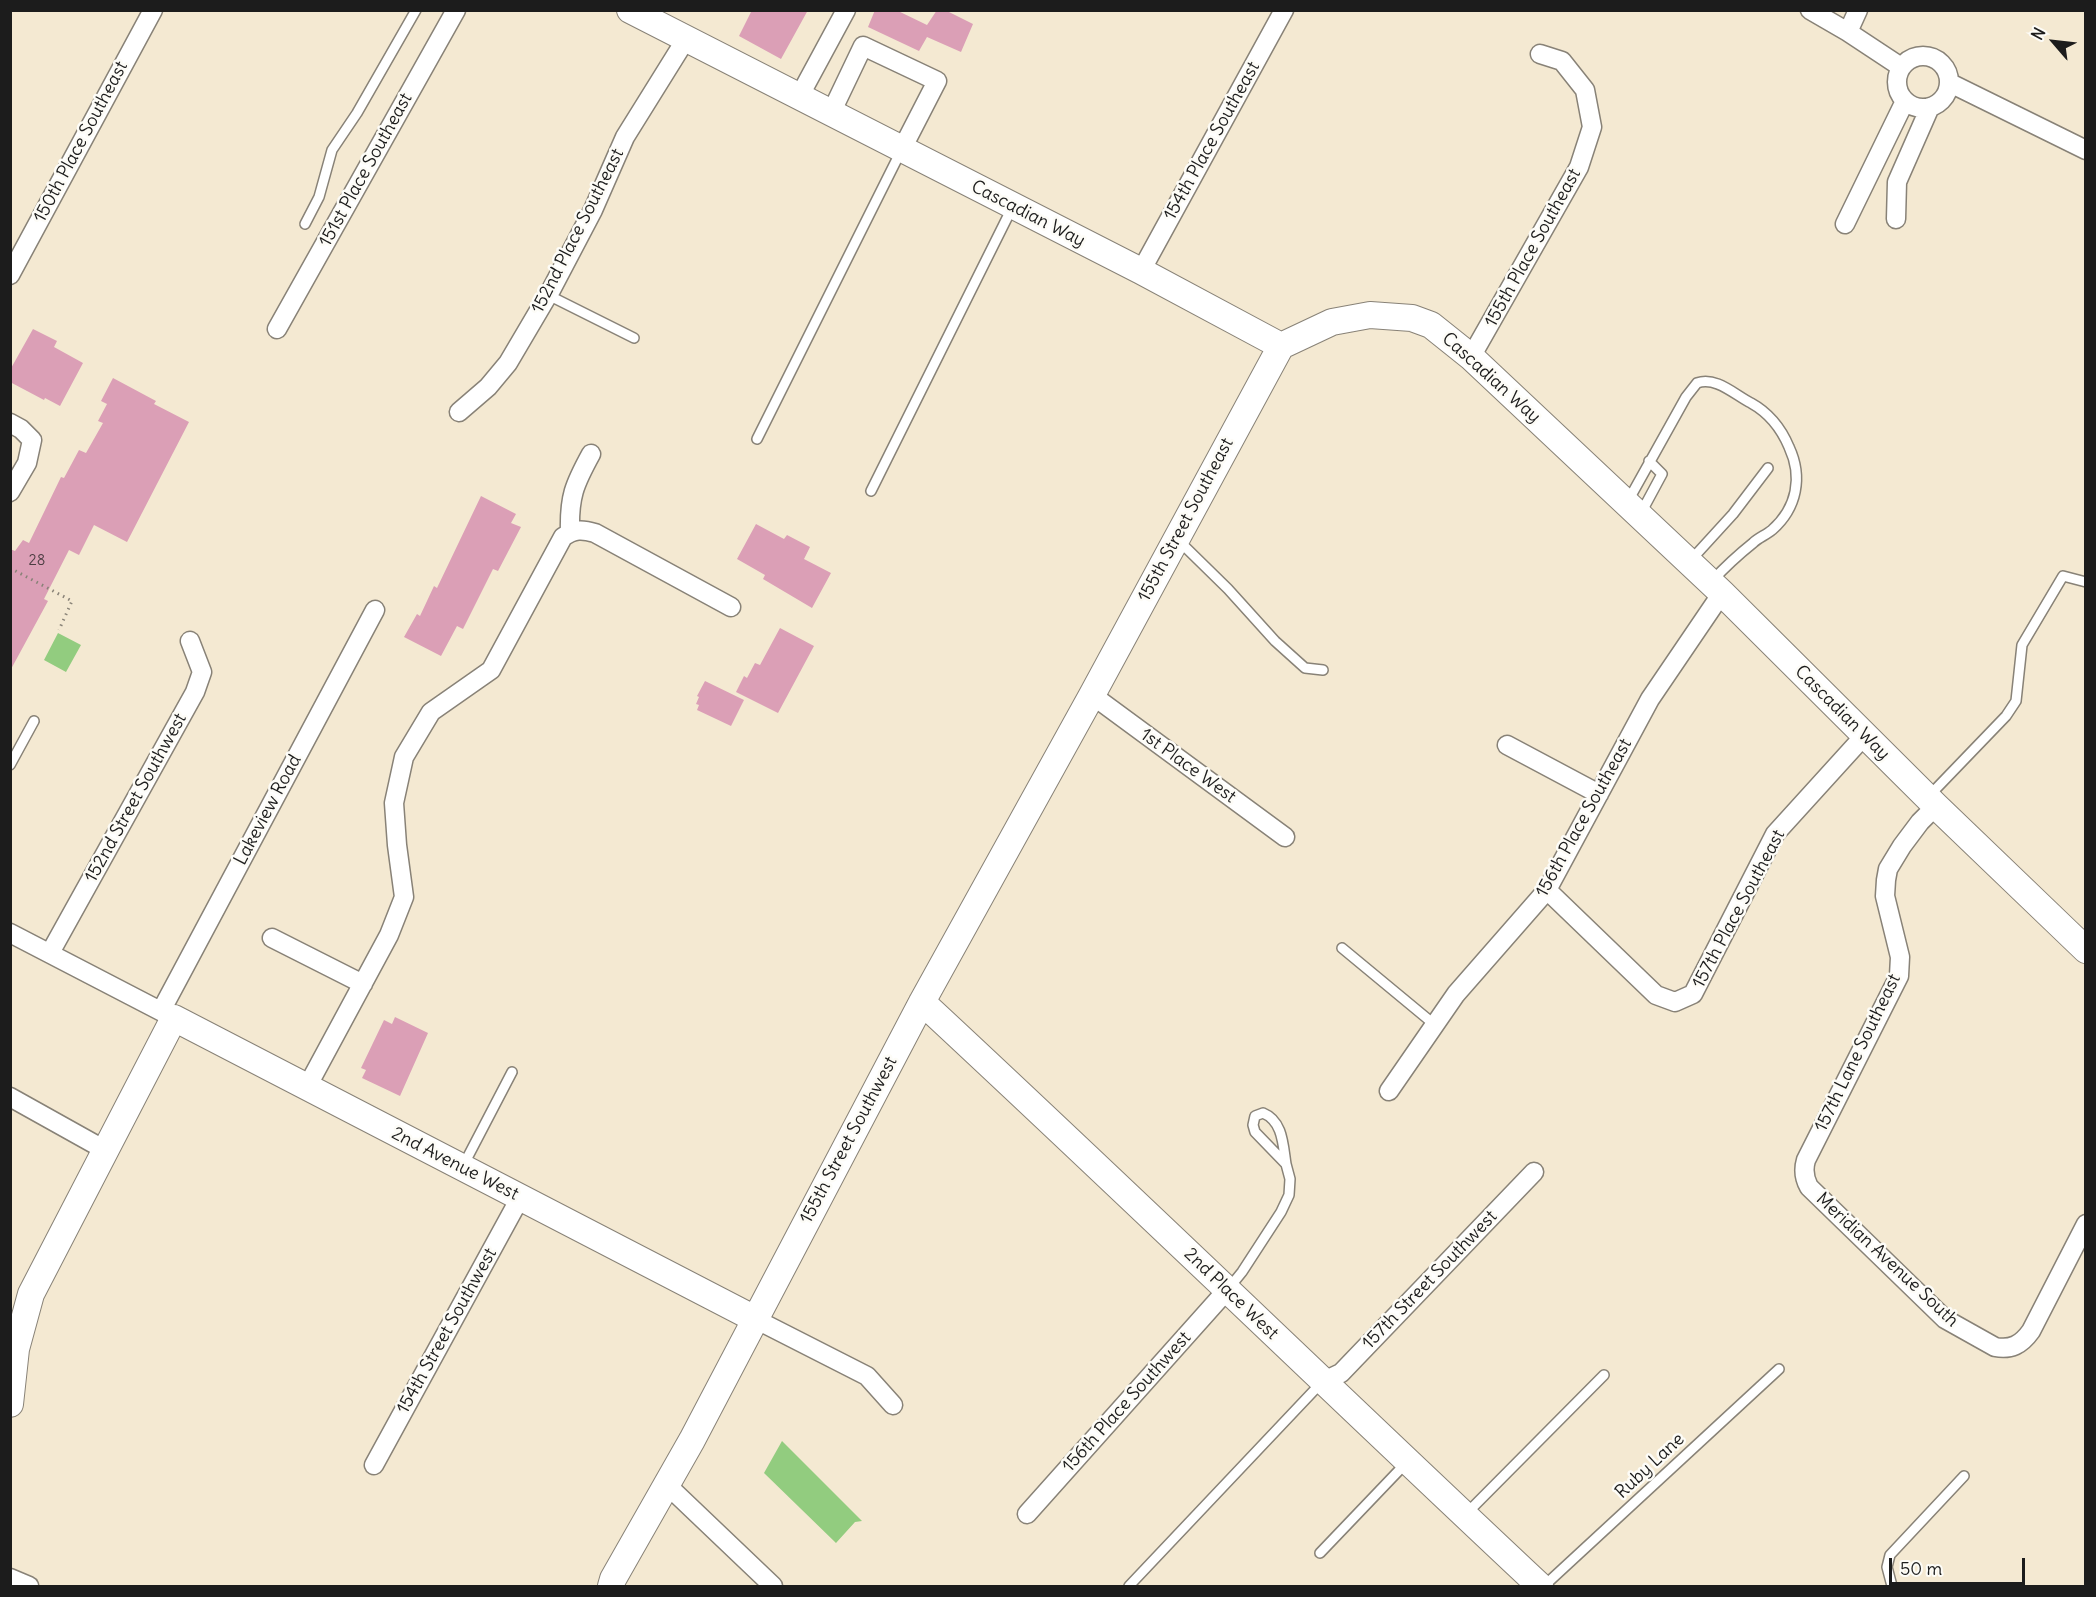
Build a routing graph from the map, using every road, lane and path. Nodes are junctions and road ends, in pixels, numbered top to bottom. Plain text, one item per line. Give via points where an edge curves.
1 (153, 10) edge
2 (416, 10) edge
3 (456, 10) edge
4 (630, 10) edge
5 (846, 10) edge
6 (1284, 10) edge
7 (1810, 10) edge
8 (1858, 10) edge
9 (1848, 32) junction
10 (686, 39) junction
11 (1540, 54) dead end
12 (1901, 67) junction
13 (1950, 83) junction
14 (799, 97) junction
15 (1905, 101) junction
16 (1930, 107) junction
17 (831, 113) junction
18 (902, 149) junction
19 (2085, 150) edge
20 (1013, 206) junction
21 (1896, 219) dead end
22 (305, 224) dead end
23 (1845, 224) dead end
24 (1141, 271) junction
25 (10, 274) edge
26 (548, 295) junction
27 (277, 329) dead end
28 (634, 338) dead end
29 (1281, 345) junction
30 (1471, 357) junction
31 (459, 412) dead end
32 (10, 423) edge
33 (757, 439) dead end
34 (591, 454) dead end
35 (1649, 461) junction
36 (1768, 468) dead end
37 (871, 491) dead end
38 (10, 492) edge
39 (1633, 509) junction
40 (570, 532) junction
41 (1176, 539) junction
42 (1689, 562) junction
43 (10, 568) edge
44 (2085, 582) edge
45 (1717, 587) junction
46 (731, 607) dead end
47 (375, 610) dead end
48 (58, 630) dead end
49 (190, 640) dead end
50 (1323, 670) dead end
51 (1092, 695) junction
52 (34, 721) dead end
53 (1864, 736) junction
54 (1507, 745) dead end
55 (10, 765) edge
56 (1599, 794) junction
57 (1932, 802) junction
58 (1285, 837) dead end
59 (1547, 890) junction
60 (10, 933) edge
61 (272, 938) dead end
62 (1341, 948) dead end
63 (2085, 950) edge
64 (50, 953) junction
65 (363, 984) junction
66 (922, 1002) junction
67 (168, 1014) junction
68 (1435, 1025) junction
69 (512, 1072) dead end
70 (307, 1087) junction
71 (1389, 1091) dead end
72 (10, 1097) edge
73 (105, 1150) junction
74 (1286, 1164) junction
75 (462, 1168) junction
76 (1534, 1172) dead end
77 (1804, 1172) joint
78 (520, 1198) junction
79 (2085, 1224) edge
80 (1227, 1290) junction
81 (755, 1319) junction
82 (1779, 1369) dead end
83 (1604, 1375) dead end
84 (1322, 1382) junction
85 (10, 1404) edge
86 (892, 1405) dead end
87 (1407, 1462) junction
88 (374, 1465) dead end
89 (1964, 1476) dead end
90 (666, 1484) junction
91 (1027, 1514) dead end
92 (1464, 1515) junction
93 (1320, 1553) dead end
94 (10, 1578) edge
95 (28, 1587) edge
96 (611, 1587) edge
97 (773, 1587) edge
98 (1129, 1587) edge
99 (1542, 1587) edge
100 (1892, 1587) edge

1 - 25 street, 150th Place Southeast
2 - 22 lane via 332,150 319,197
3 - 27 street, 151st Place Southeast
4 - 10 street, Cascadian Way
5 - 14 street
6 - 24 street, 154th Place Southeast
7 - 9 street
8 - 9 street
9 - 12 street
10 - 14 street, Cascadian Way
10 - 26 street, 152nd Place Southeast via 625,137
11 - 30 street, 155th Place Southeast via 1562,61 1585,90 1592,127 1579,167
12 - 13 street via 1915,56 1932,57 1946,67
12 - 15 street via 1897,85
13 - 16 street via 1944,99
13 - 19 street
14 - 17 street, Cascadian Way
15 - 16 street via 1912,106
15 - 23 street
16 - 21 street via 1897,182
17 - 18 street, Cascadian Way
17 - 18 street via 863,46 938,81
18 - 20 street, Cascadian Way
18 - 33 lane
20 - 24 street, Cascadian Way
20 - 37 lane
24 - 29 street, Cascadian Way
26 - 28 lane
26 - 31 street, 152nd Place Southeast via 508,363 489,387
29 - 30 street, Cascadian Way via 1332,322 1370,315 1412,318 1431,325
29 - 41 street, 155th Street Southeast
30 - 39 street, Cascadian Way
32 - 38 street via 32,440 27,463
34 - 40 street via 571,497
35 - 39 lane
35 - 39 lane via 1662,474
35 - 45 lane via 1692,389 1705,381 1764,410 1786,439 1794,456 1798,484 1795,498 1772,530 1723,568
36 - 42 lane
39 - 42 street, Cascadian Way
40 - 46 street via 582,529 595,533
40 - 65 street via 563,537 491,669 431,712 404,757 394,803 404,897
41 - 50 lane via 1298,662 1305,668
41 - 51 street, 155th Street Southeast
42 - 45 street, Cascadian Way
43 - 48 path via 72,601
44 - 57 lane via 2063,576 2022,645 2016,701
45 - 53 street, Cascadian Way
45 - 56 street, 156th Place Southeast
47 - 67 street, Lakeview Road
49 - 64 street, 152nd Street Southwest via 202,672 195,692
51 - 58 street, 1st Place West
51 - 66 street, 155th Street Southwest
52 - 55 lane
53 - 57 street, Cascadian Way
53 - 59 street, 157th Place Southeast via 1775,834 1693,994 1675,1002 1656,995
54 - 56 street
56 - 59 street, 156th Place Southeast
57 - 63 street, Cascadian Way
57 - 77 street, 157th Lane Southeast via 1888,869 1885,896 1900,957 1899,976 1806,1160
59 - 68 street, 156th Place Southeast via 1456,994
60 - 64 street, 2nd Avenue West
61 - 65 street
62 - 68 lane
64 - 67 street, 2nd Avenue West
65 - 70 street
66 - 80 street, 2nd Place West
66 - 81 street, 155th Street Southwest
67 - 70 street, 2nd Avenue West
67 - 73 street, Lakeview Road
68 - 71 street, 156th Place Southeast
69 - 75 lane
70 - 75 street, 2nd Avenue West
72 - 73 street
73 - 85 street, Lakeview Road via 31,1294 16,1349
74 - 74 lane via 1255,1132 1255,1116 1263,1113 1276,1122
74 - 80 lane via 1290,1179 1285,1204
75 - 78 street, 2nd Avenue West
76 - 84 street, 157th Street Southwest via 1341,1373
77 - 79 street, Meridian Avenue South via 1809,1187 1945,1319 2004,1349 2021,1343 2031,1331
78 - 81 street, 2nd Avenue West
78 - 88 street, 154th Street Southwest
80 - 84 street, 2nd Place West
80 - 91 street, 156th Place Southwest
81 - 86 street, 2nd Avenue West via 867,1376
81 - 90 street, 155th Street Southwest
82 - 99 lane, Ruby Lane
83 - 92 lane
84 - 87 street, 2nd Place West
84 - 98 lane
87 - 92 street, 2nd Place West
87 - 93 lane
89 - 100 lane via 1890,1555 1887,1567
90 - 96 street, 155th Street Southwest
90 - 97 street
92 - 99 street, 2nd Place West
94 - 95 street

